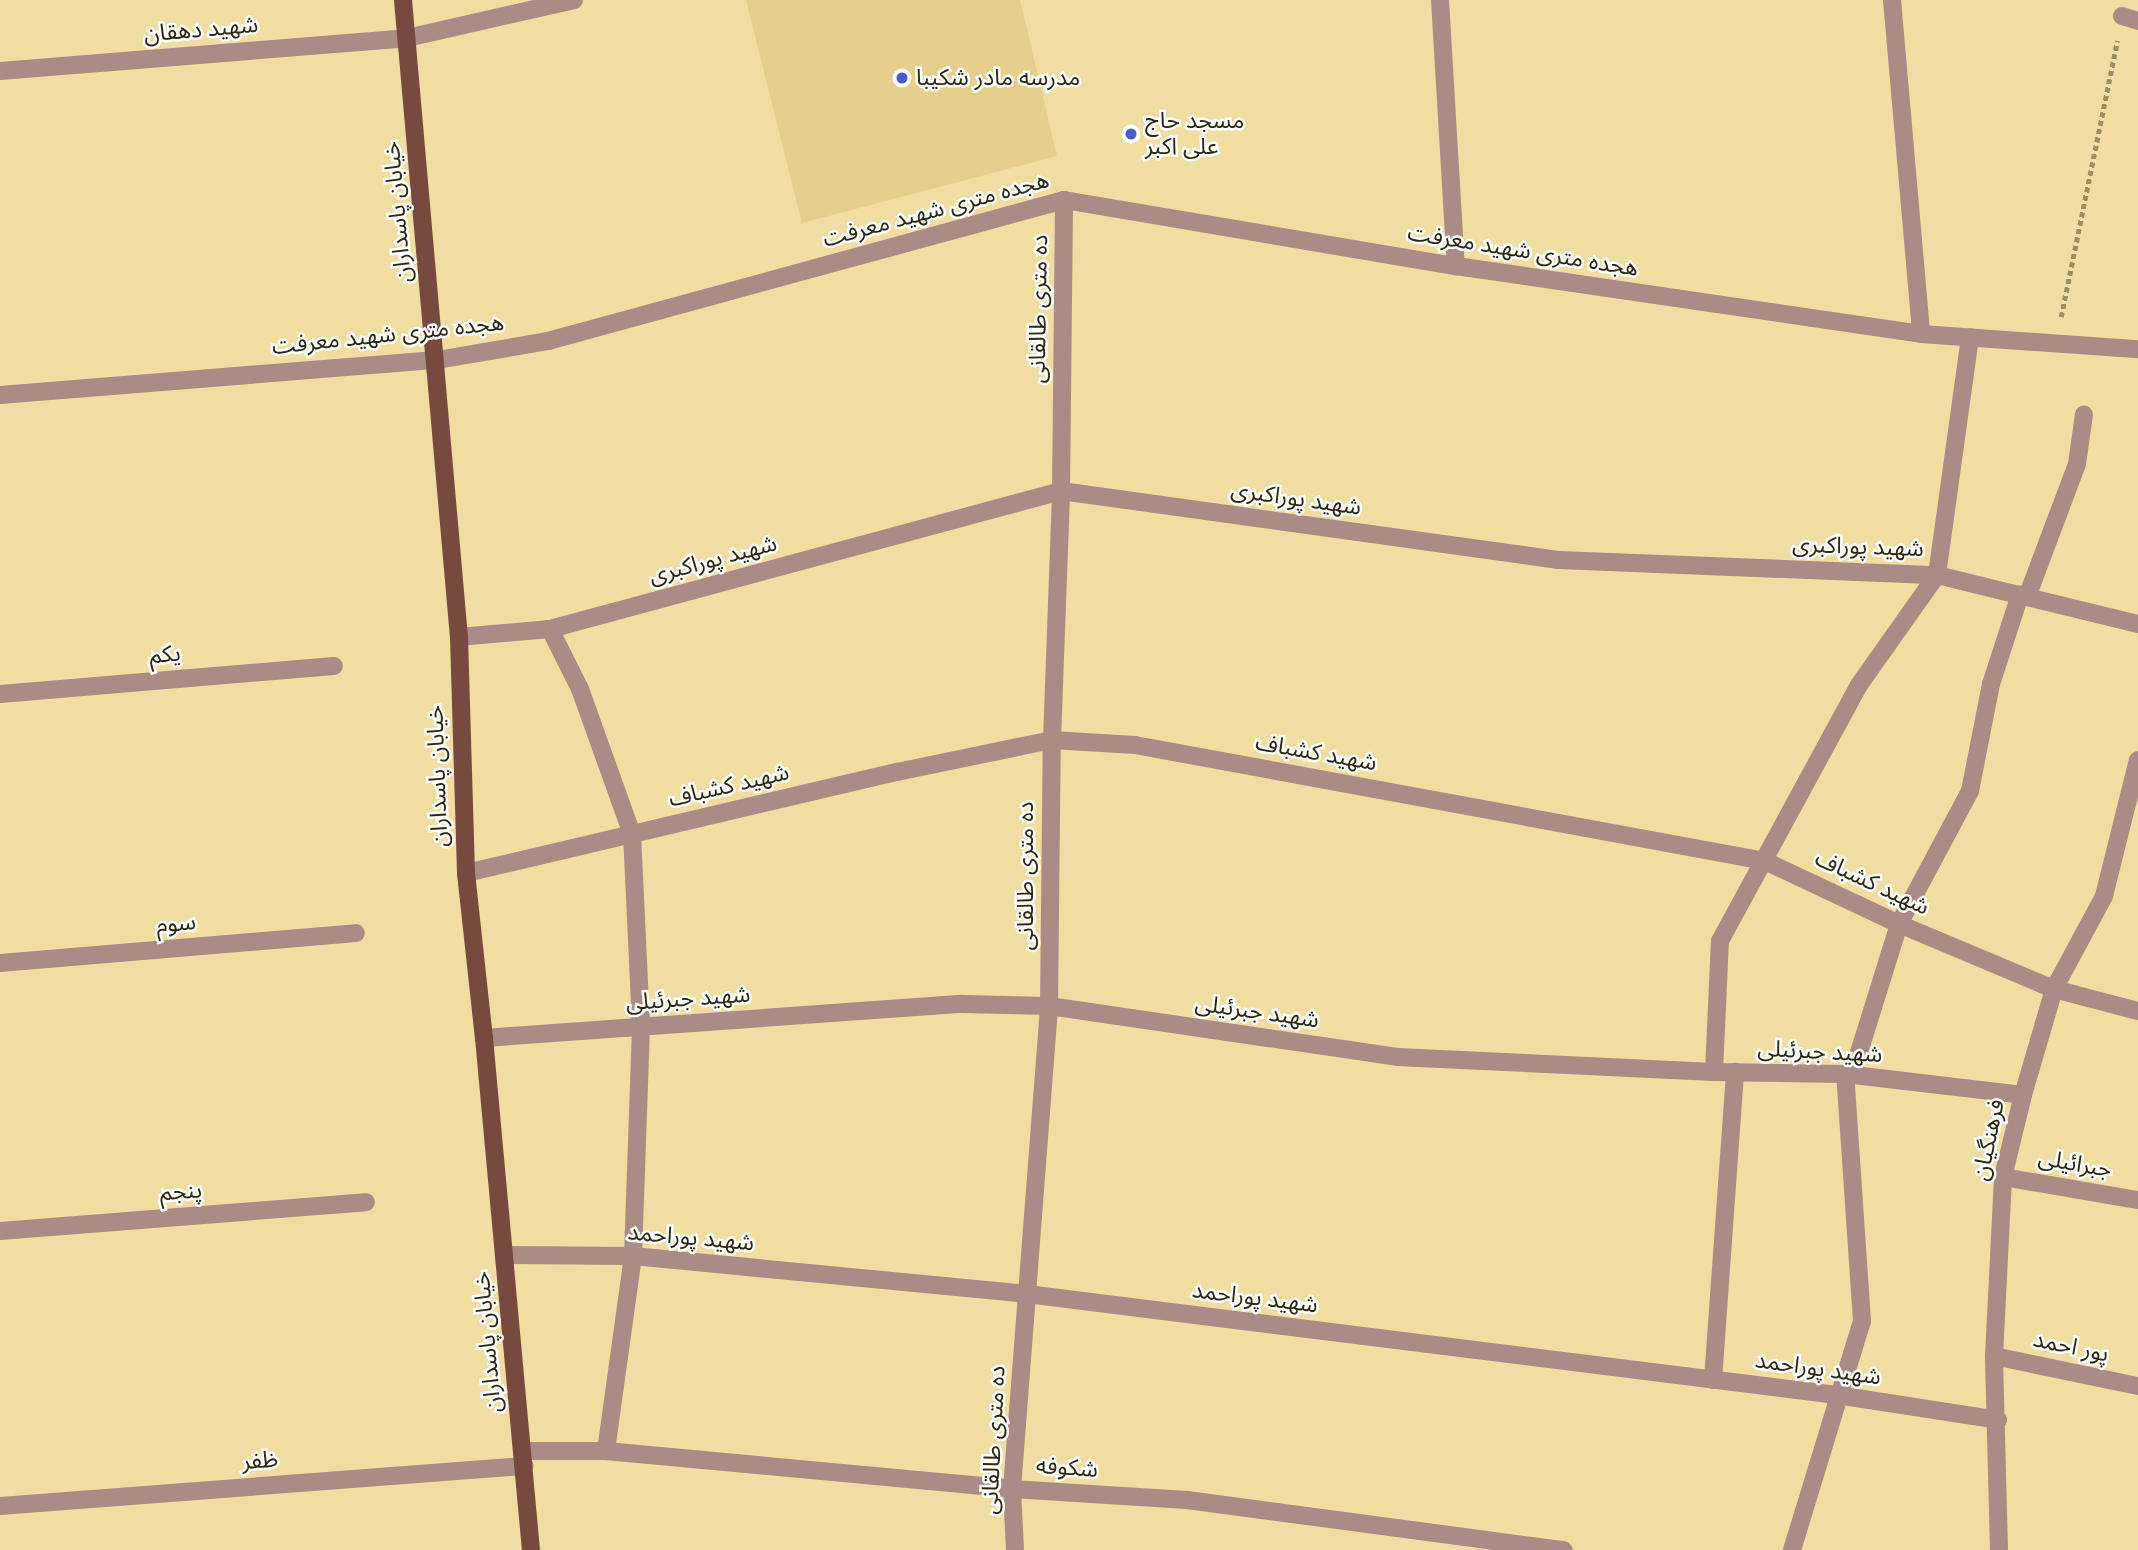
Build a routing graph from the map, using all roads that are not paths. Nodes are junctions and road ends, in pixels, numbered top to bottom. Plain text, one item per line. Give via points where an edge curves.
1 (403, 0) edge
2 (575, 0) edge
3 (1440, 0) edge
4 (1892, 0) edge
5 (407, 38) junction
6 (0, 71) edge
7 (1064, 200) junction
8 (1456, 267) junction
9 (1921, 334) junction
10 (1970, 337) junction
11 (2138, 349) edge
12 (437, 360) junction
13 (0, 394) edge
14 (2084, 414) dead end
15 (1061, 491) junction
16 (1937, 575) junction
17 (2024, 596) junction
18 (2138, 624) edge
19 (550, 629) junction
20 (459, 637) junction
21 (334, 666) dead end
22 (0, 694) edge
23 (1052, 740) junction
24 (2138, 760) edge
25 (2133, 808) edge
26 (632, 834) junction
27 (1765, 860) junction
28 (466, 873) junction
29 (1899, 923) junction
30 (356, 933) dead end
31 (0, 963) edge
32 (2054, 989) junction
33 (1049, 1006) junction
34 (2138, 1011) edge
35 (640, 1027) junction
36 (484, 1038) junction
37 (1714, 1072) junction
38 (1735, 1072) junction
39 (1849, 1075) junction
40 (2023, 1095) junction
41 (2003, 1177) junction
42 (2138, 1200) edge
43 (366, 1202) dead end
44 (0, 1231) edge
45 (504, 1255) junction
46 (633, 1256) junction
47 (1027, 1294) junction
48 (1994, 1356) junction
49 (1713, 1380) junction
50 (2138, 1386) edge
51 (1838, 1395) junction
52 (1998, 1420) junction
53 (606, 1451) junction
54 (523, 1459) junction
55 (1013, 1489) junction
56 (0, 1506) edge
57 (531, 1550) edge
58 (1015, 1550) edge
59 (1564, 1550) edge
60 (1792, 1550) edge
61 (1999, 1550) edge

1 - 5 main road, خیابان پاسداران
2 - 5 street, شهید دهقان
3 - 8 street
4 - 9 street
5 - 6 street, شهید دهقان
5 - 12 main road, خیابان پاسداران
7 - 8 street, هجده متری شهید معرفت
7 - 12 street, هجده متری شهید معرفت via 548,341
7 - 15 street, ده متری طالقانی
8 - 9 street, هجده متری شهید معرفت
9 - 10 street, هجده متری شهید معرفت
10 - 11 street, هجده متری شهید معرفت
10 - 16 street
12 - 13 street, هجده متری شهید معرفت
12 - 20 main road, خیابان پاسداران
14 - 17 street via 2077,464
15 - 16 street, شهید پوراکبری via 1559,560
15 - 19 street, شهید پوراکبری
15 - 23 street, ده متری طالقانی
16 - 17 street, شهید پوراکبری
16 - 27 street via 1858,685
17 - 18 street, شهید پوراکبری
17 - 29 street via 1991,684 1970,791
19 - 20 street, شهید پوراکبری
19 - 26 street via 580,689
20 - 28 main road, خیابان پاسداران
21 - 22 street, یکم
23 - 26 street, شهید کشباف
23 - 27 street, شهید کشباف via 1135,745
23 - 33 street, ده متری طالقانی
24 - 25 street, فرهنگیان
25 - 32 street, فرهنگیان via 2104,897
26 - 28 street, شهید کشباف
26 - 35 street
27 - 29 street, شهید کشباف
27 - 37 street via 1720,941
28 - 36 main road, خیابان پاسداران
29 - 32 street, شهید کشباف
29 - 39 street
30 - 31 street, سوم
32 - 34 street, شهید کشباف
32 - 40 street, فرهنگیان
33 - 35 street, شهید جبرئیلی via 962,1003
33 - 37 street, شهید جبرئیلی via 1397,1057
33 - 47 street, ده متری طالقانی
35 - 36 street, شهید جبرئیلی
35 - 46 street
36 - 45 main road, خیابان پاسداران
37 - 38 street, شهید جبرئیلی
38 - 39 street, شهید جبرئیلی
38 - 49 street
39 - 40 street, شهید جبرئیلی
39 - 51 street via 1862,1321
40 - 41 street, فرهنگیان
41 - 42 street, جبرائیلی
41 - 48 street, فرهنگیان
43 - 44 street, پنجم
45 - 46 street, شهید پوراحمد
45 - 54 main road, خیابان پاسداران
46 - 47 street, شهید پوراحمد
46 - 53 street
47 - 49 street, شهید پوراحمد
47 - 55 street, ده متری طالقانی
48 - 50 street, پور احمد
48 - 52 street, فرهنگیان
49 - 51 street, شهید پوراحمد
51 - 52 street, شهید پوراحمد
51 - 60 street
52 - 61 street, فرهنگیان
53 - 54 street, شکوفه
53 - 55 street, شکوفه
54 - 56 street, ظفر
54 - 57 main road, خیابان پاسداران
55 - 58 street, ده متری طالقانی
55 - 59 street, شکوفه via 1187,1500

